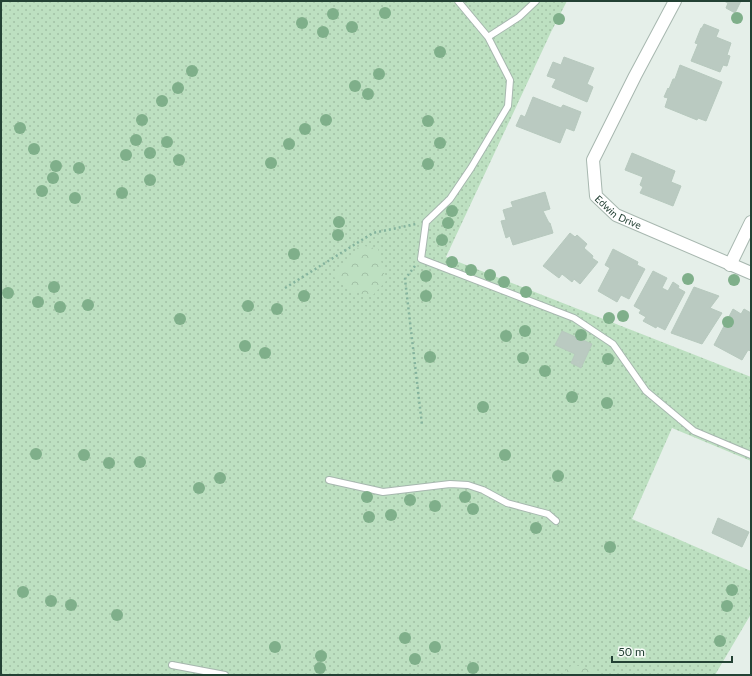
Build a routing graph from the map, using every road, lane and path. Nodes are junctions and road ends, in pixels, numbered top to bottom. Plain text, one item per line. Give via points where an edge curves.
1 (458, 1) edge
2 (536, 1) edge
3 (675, 1) edge
4 (488, 37) junction
5 (426, 222) junction
6 (751, 222) edge
7 (421, 259) junction
8 (730, 264) junction
9 (751, 273) edge
10 (286, 288) dead end
11 (422, 425) dead end
12 (751, 455) edge
13 (329, 480) dead end
14 (556, 521) dead end
15 (172, 665) dead end
16 (225, 675) edge

1 - 4 lane
2 - 4 lane via 519,17
3 - 8 street, Edwin Drive via 593,160 596,196 616,215
4 - 5 lane via 510,80 508,106 450,199
5 - 7 lane
5 - 10 path via 373,233
6 - 8 street
7 - 11 path via 405,279
7 - 12 lane via 574,318 613,344 646,391 694,431
8 - 9 street, Edwin Drive
13 - 14 lane via 383,492 450,484 468,485 507,503 548,514
15 - 16 lane

